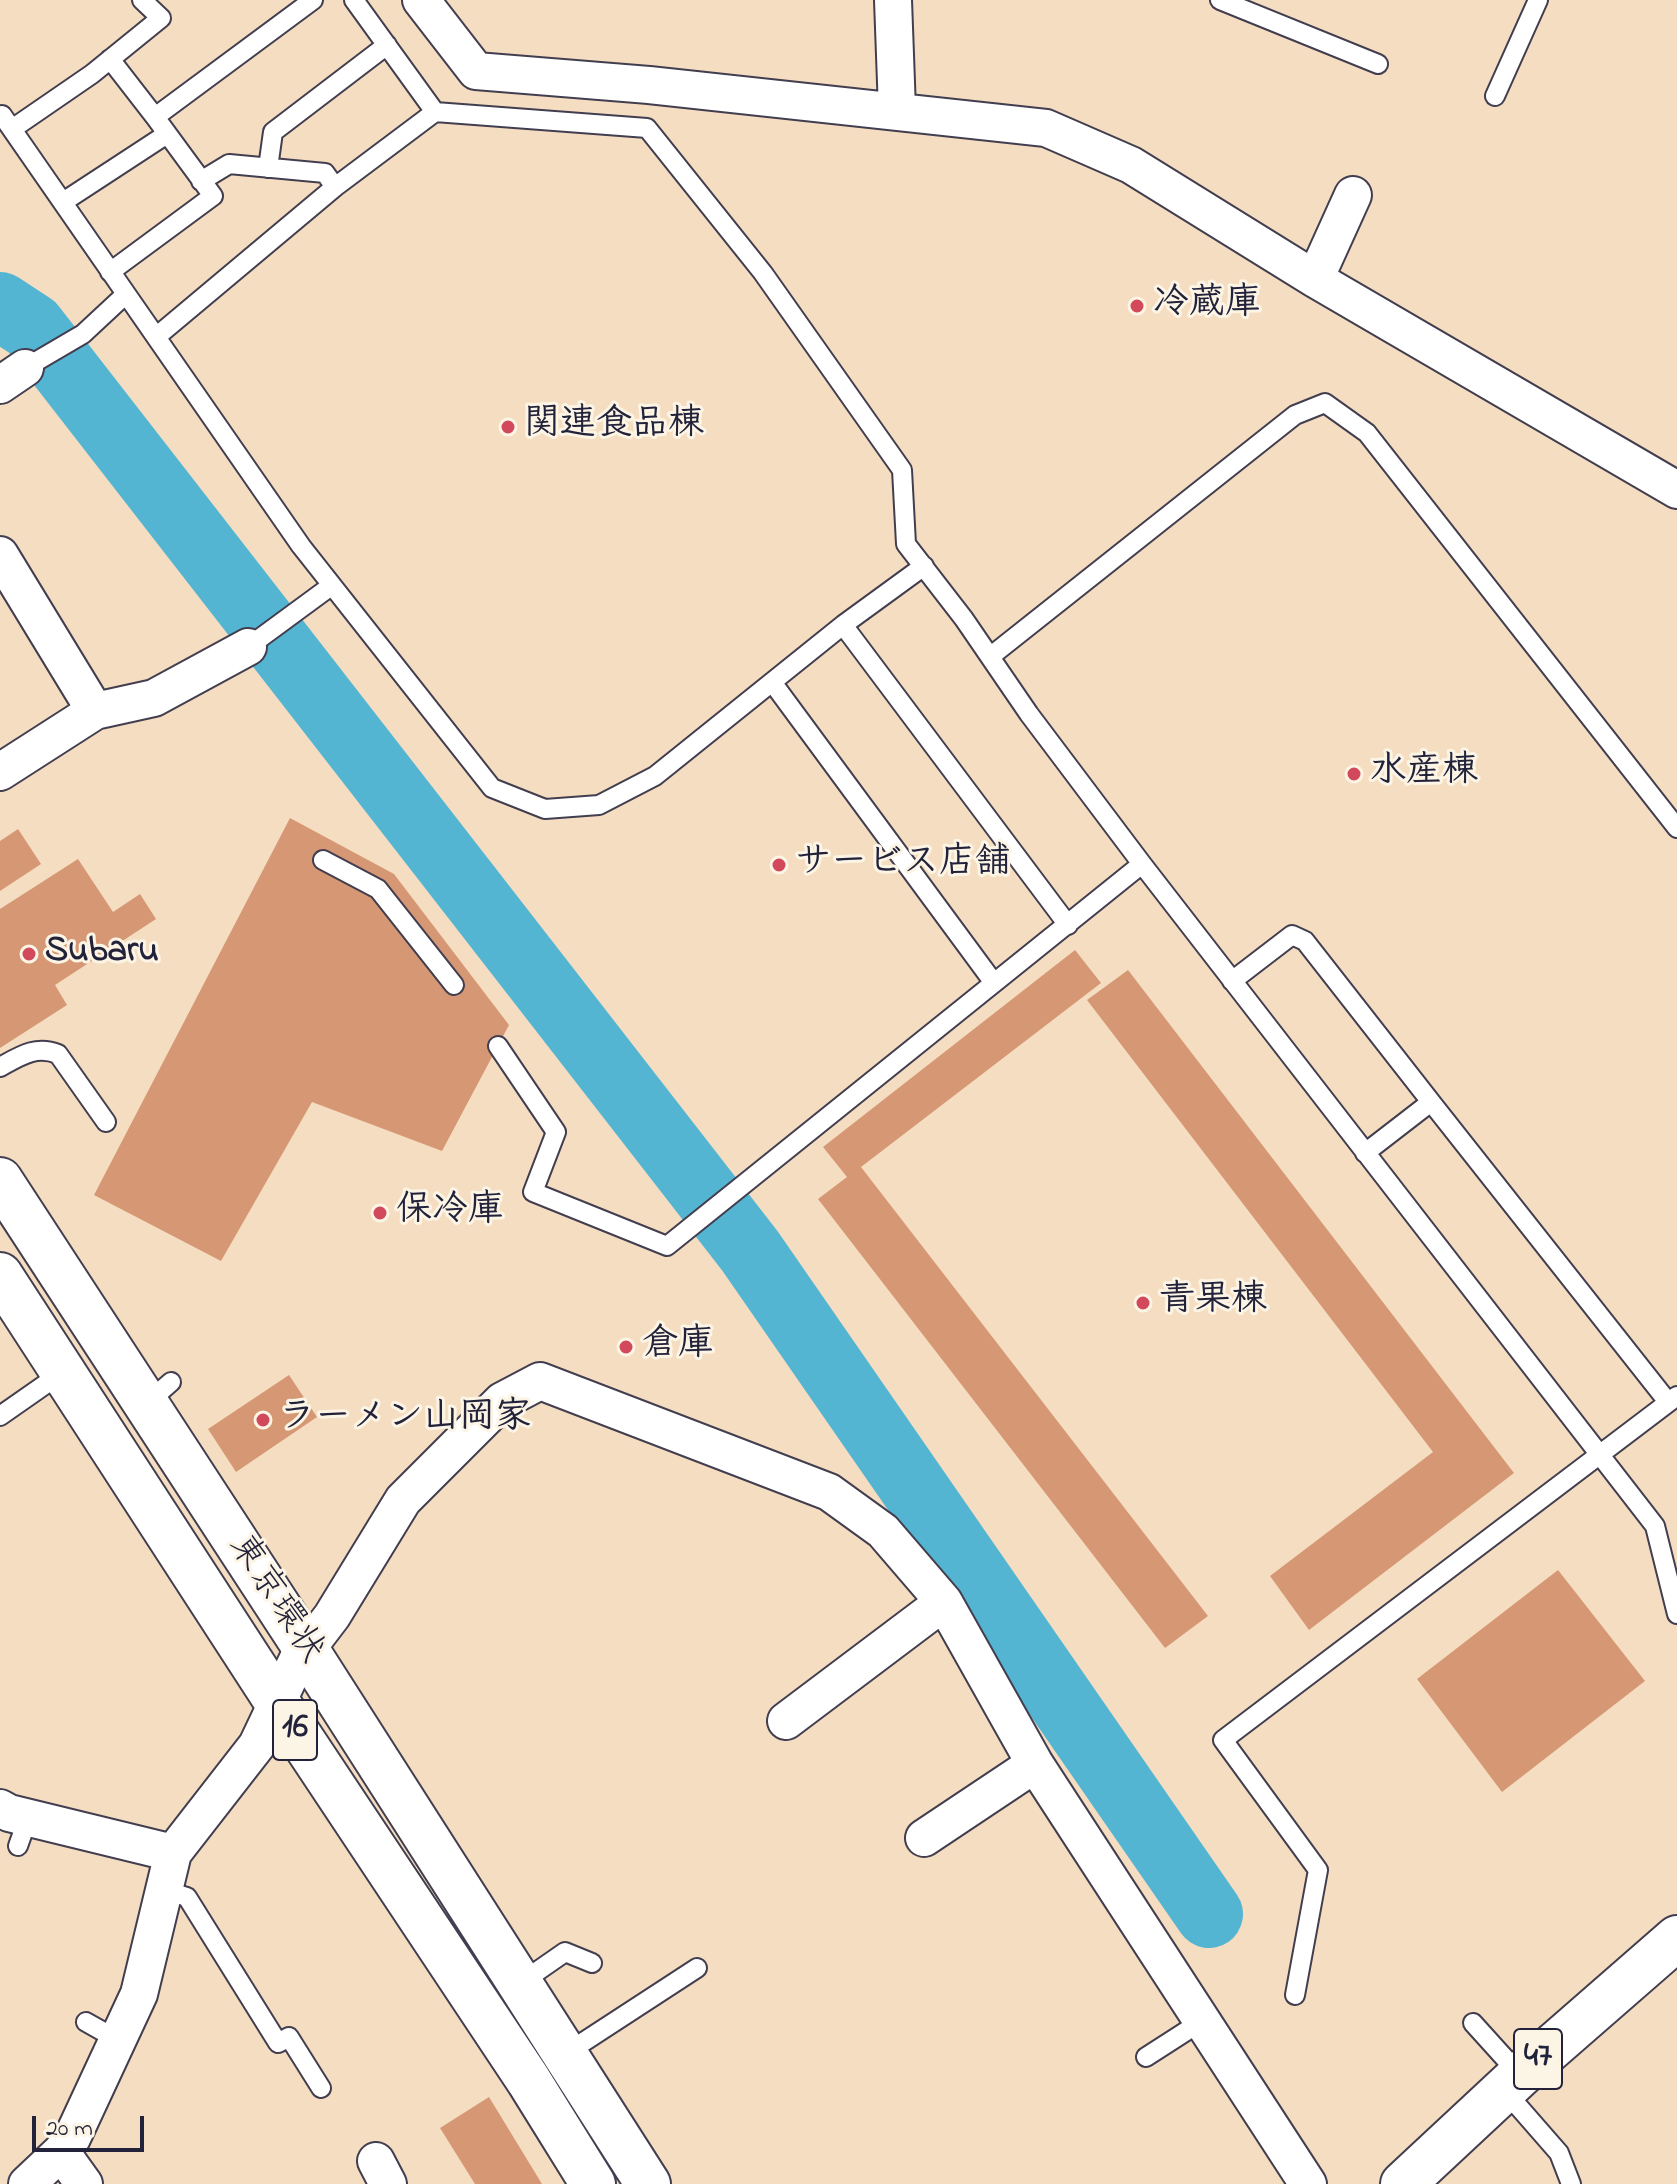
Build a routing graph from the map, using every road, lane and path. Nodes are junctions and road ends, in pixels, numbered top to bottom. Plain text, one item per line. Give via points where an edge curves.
1 (142, 0) edge
2 (313, 0) edge
3 (354, 0) edge
4 (421, 0) edge
5 (893, 0) edge
6 (1538, 0) edge
7 (1226, 1) edge
8 (387, 45) junction
9 (110, 59) junction
10 (1378, 64) dead end
11 (1495, 96) dead end
12 (897, 110) junction
13 (435, 112) junction
14 (155, 117) junction
15 (167, 134) junction
16 (268, 168) junction
17 (201, 181) junction
18 (335, 187) junction
19 (1353, 195) dead end
20 (63, 202) junction
21 (110, 272) junction
22 (1315, 279) junction
23 (126, 294) junction
24 (156, 337) junction
25 (12, 376) edge
26 (1677, 490) edge
27 (0, 555) edge
28 (924, 566) junction
29 (331, 586) junction
30 (843, 625) junction
31 (248, 647) joint
32 (991, 656) junction
33 (772, 682) junction
34 (95, 711) junction
35 (0, 772) edge
36 (1677, 828) edge
37 (323, 860) dead end
38 (1142, 864) junction
39 (1068, 925) junction
40 (1232, 981) junction
41 (994, 983) junction
42 (454, 985) dead end
43 (498, 1046) dead end
44 (0, 1067) edge
45 (1431, 1102) junction
46 (106, 1122) dead end
47 (1365, 1153) junction
48 (0, 1180) edge
49 (0, 1275) edge
50 (63, 1372) junction
51 (1673, 1399) edge
52 (0, 1416) edge
53 (1599, 1454) junction
54 (944, 1602) junction
55 (1677, 1614) edge
56 (304, 1646) junction
57 (277, 1702) junction
58 (786, 1721) dead end
59 (1035, 1764) junction
60 (15, 1824) edge
61 (924, 1838) dead end
62 (173, 1853) junction
63 (164, 1890) junction
64 (1677, 1938) edge
65 (592, 1963) dead end
66 (697, 1968) dead end
67 (519, 1984) junction
68 (1295, 1995) dead end
69 (1202, 2021) junction
70 (86, 2022) dead end
71 (1473, 2023) dead end
72 (118, 2040) junction
73 (564, 2055) junction
74 (1146, 2057) dead end
75 (1512, 2082) junction
76 (321, 2088) dead end
77 (61, 2152) junction
78 (1420, 2179) edge
79 (27, 2184) edge
80 (84, 2184) edge
81 (593, 2184) edge
82 (648, 2184) edge
83 (1308, 2184) edge
84 (1571, 2184) edge

1 - 9 lane via 161,18
2 - 14 lane
3 - 8 lane
4 - 12 street via 476,71
5 - 12 street
6 - 11 lane
7 - 10 lane
8 - 13 lane
8 - 16 lane via 273,132
9 - 14 lane
9 - 20 lane via 7,122
12 - 22 street via 1046,128 1131,165
13 - 18 lane
13 - 28 lane via 647,128 763,273 902,470 906,544
14 - 15 lane
15 - 17 lane
15 - 20 lane
16 - 17 lane via 229,164
16 - 18 lane via 325,173
17 - 21 lane via 213,196
18 - 24 lane
19 - 22 street
20 - 21 lane
21 - 23 lane
22 - 26 street
23 - 24 lane
23 - 25 lane via 83,334
24 - 29 lane
27 - 34 street
28 - 30 lane
28 - 32 lane
29 - 31 lane
29 - 33 lane via 492,788 545,809 599,805 655,776
30 - 33 lane
30 - 39 lane
31 - 34 street via 154,698
32 - 36 lane via 1295,415 1325,403 1367,433
32 - 38 lane
33 - 41 lane
34 - 35 street
37 - 42 lane via 378,889
38 - 39 lane
38 - 40 lane
39 - 41 lane
40 - 45 lane via 1292,935 1305,941
40 - 47 lane
41 - 43 lane via 667,1246 533,1192 556,1132
44 - 46 lane via 26,1052 46,1049 58,1054
45 - 47 lane
45 - 51 lane
47 - 53 lane
48 - 56 main road, 東京環状 / 16 via 158,1393
49 - 50 main road, 東京環状 / 16
50 - 52 lane
50 - 57 main road, 東京環状 / 16
51 - 53 lane
53 - 55 lane via 1655,1526
53 - 68 lane via 1223,1740 1318,1870
54 - 56 street via 883,1531 829,1492 540,1381 502,1401 403,1500 332,1616
54 - 58 street
54 - 59 street
56 - 57 street
56 - 67 main road, 東京環状 / 16
57 - 62 street via 257,1745
57 - 81 main road, 東京環状 / 16
59 - 61 street
59 - 69 street
60 - 62 street via 131,1833
62 - 63 street
63 - 72 street via 139,1994
63 - 76 lane via 187,1897 278,2043 289,2037
64 - 75 main road, 47
65 - 67 lane via 565,1952
66 - 73 lane
67 - 73 main road, 東京環状 / 16
69 - 74 lane
69 - 83 street
70 - 72 lane
71 - 75 lane
72 - 77 street
73 - 82 main road, 東京環状 / 16
75 - 78 main road, 47
75 - 84 lane via 1559,2153
77 - 79 street
77 - 80 street

